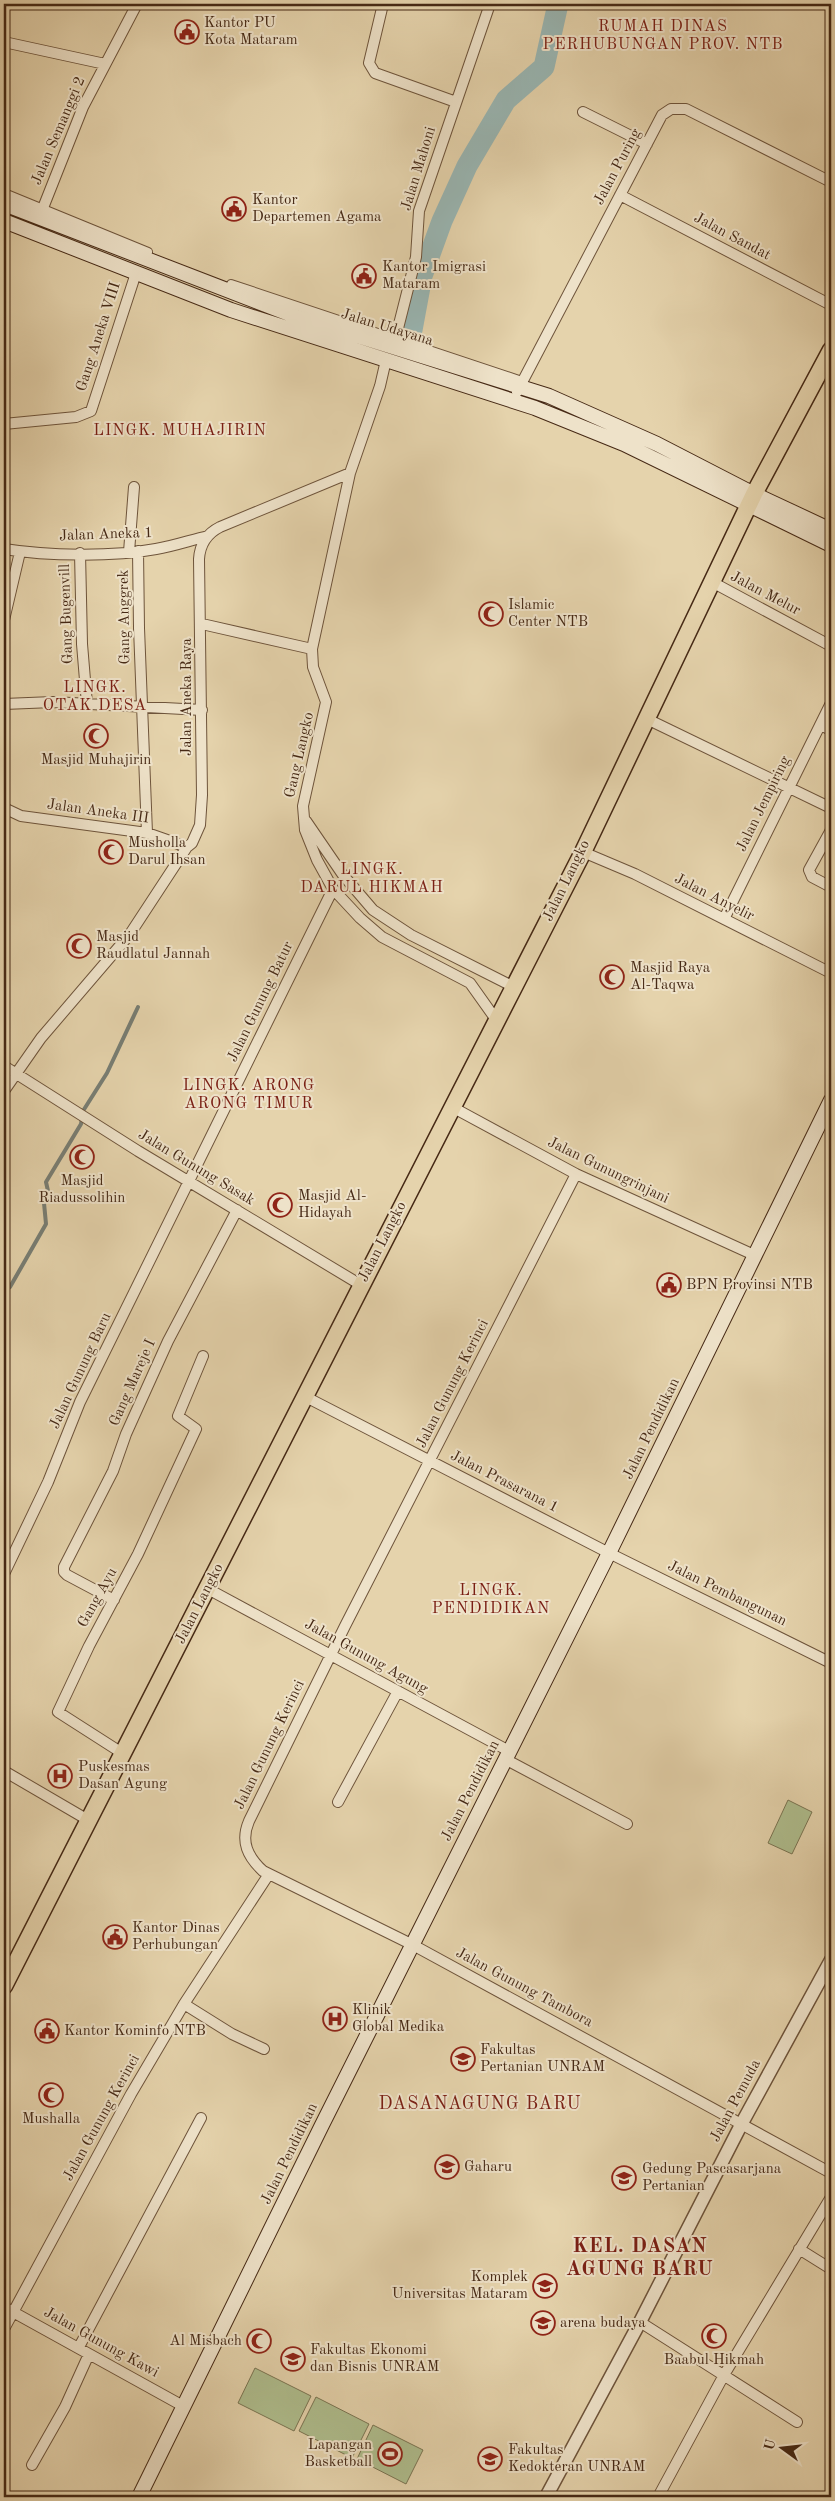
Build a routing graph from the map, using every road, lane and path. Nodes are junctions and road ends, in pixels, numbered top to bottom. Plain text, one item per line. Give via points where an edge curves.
1 (137, 4) edge
2 (384, 4) edge
3 (490, 4) edge
4 (4, 42) edge
5 (105, 64) junction
6 (456, 102) junction
7 (583, 112) dead end
8 (646, 144) junction
9 (831, 182) edge
10 (4, 194) edge
11 (620, 195) junction
12 (4, 204) edge
13 (41, 214) junction
14 (4, 221) edge
15 (136, 273) junction
16 (831, 305) edge
17 (831, 350) edge
18 (392, 352) junction
19 (412, 361) junction
20 (495, 378) junction
21 (520, 383) junction
22 (491, 393) junction
23 (515, 400) junction
24 (4, 424) edge
25 (350, 472) junction
26 (134, 487) dead end
27 (752, 500) junction
28 (831, 530) edge
29 (208, 536) junction
30 (831, 545) edge
31 (4, 549) edge
32 (20, 552) junction
33 (134, 552) junction
34 (80, 553) junction
35 (712, 582) junction
36 (4, 620) edge
37 (202, 624) junction
38 (831, 646) edge
39 (312, 649) junction
40 (831, 703) edge
41 (4, 704) edge
42 (87, 704) junction
43 (142, 705) junction
44 (202, 710) junction
45 (647, 719) junction
46 (820, 724) junction
47 (831, 730) edge
48 (789, 786) junction
49 (4, 808) edge
50 (831, 808) edge
51 (304, 818) junction
52 (831, 830) edge
53 (147, 832) junction
54 (187, 847) junction
55 (583, 852) junction
56 (831, 887) edge
57 (333, 889) junction
58 (724, 919) junction
59 (831, 973) edge
60 (514, 987) junction
61 (497, 1021) junction
62 (4, 1066) edge
63 (17, 1073) junction
64 (4, 1091) edge
65 (831, 1100) edge
66 (452, 1107) junction
67 (576, 1174) junction
68 (190, 1182) junction
69 (237, 1210) junction
70 (754, 1255) junction
71 (362, 1286) junction
72 (203, 1356) dead end
73 (304, 1396) junction
74 (430, 1461) junction
75 (610, 1554) junction
76 (4, 1574) edge
77 (208, 1589) junction
78 (114, 1600) junction
79 (331, 1655) junction
80 (831, 1663) edge
81 (398, 1692) junction
82 (122, 1753) junction
83 (507, 1755) junction
84 (4, 1771) edge
85 (338, 1802) dead end
86 (88, 1820) junction
87 (627, 1824) dead end
88 (269, 1874) junction
89 (412, 1945) junction
90 (830, 1968) edge
91 (4, 1986) edge
92 (184, 2004) junction
93 (264, 2050) dead end
94 (201, 2118) dead end
95 (742, 2123) junction
96 (831, 2173) edge
97 (831, 2197) edge
98 (799, 2249) junction
99 (831, 2269) edge
100 (8, 2309) edge
101 (640, 2322) junction
102 (4, 2329) edge
103 (79, 2347) junction
104 (89, 2354) junction
105 (724, 2375) junction
106 (183, 2406) junction
107 (797, 2422) dead end
108 (32, 2464) dead end
109 (139, 2497) edge
110 (546, 2497) edge
111 (658, 2497) edge

1 - 5 street, Jalan Semanggi 2
2 - 6 street via 369,63 371,69
3 - 6 street, Jalan Mahoni
4 - 5 street
5 - 13 street, Jalan Semanggi 2 via 83,107
6 - 18 street, Jalan Mahoni via 419,211 416,257
7 - 8 street
8 - 9 street, Jalan Puring via 662,115 671,109 686,108
8 - 11 street, Jalan Puring
10 - 13 street
11 - 16 street, Jalan Sandat
11 - 21 street, Jalan Puring
12 - 13 main road, Jalan Udayana
13 - 18 main road, Jalan Udayana via 207,284
14 - 15 main road, Jalan Udayana
15 - 18 main road, Jalan Udayana via 272,324
15 - 24 street, Gang Aneka VIII via 91,411 76,417
17 - 27 main road, Jalan Langko
18 - 19 main road, Jalan Udayana
18 - 21 street
18 - 25 street
19 - 20 main road, Jalan Udayana
19 - 22 main road, Jalan Udayana
20 - 21 main road, Jalan Udayana
20 - 22 main road
21 - 23 street, Jalan Puring
21 - 27 main road, Jalan Udayana via 618,425
22 - 23 main road, Jalan Udayana
23 - 27 main road, Jalan Udayana
25 - 29 street via 220,527
25 - 39 street, Gang Langko
26 - 33 street, Gang Anggrek
27 - 28 main road
27 - 30 main road
27 - 35 main road, Jalan Langko
29 - 33 street, Jalan Aneka 1
29 - 37 street, Jalan Aneka Raya via 199,554
31 - 32 street, Jalan Aneka 1
32 - 34 street, Jalan Aneka 1
32 - 36 street
33 - 34 street, Jalan Aneka 1
33 - 43 street, Gang Anggrek
34 - 42 street, Gang Bugenvill
35 - 38 street, Jalan Melur
35 - 45 main road, Jalan Langko
37 - 39 street
37 - 44 street, Jalan Aneka Raya
39 - 51 street, Gang Langko via 313,667 326,702 305,791
40 - 46 street, Jalan Jempiring
41 - 42 street
42 - 43 street
43 - 44 street
43 - 53 street, Gang Anggrek
44 - 54 street, Jalan Aneka Raya via 202,812 195,838
45 - 48 street
45 - 55 main road, Jalan Langko
46 - 47 street
46 - 48 street, Jalan Jempiring
48 - 50 street
48 - 58 street, Jalan Jempiring
49 - 53 street, Jalan Aneka III via 21,816
51 - 57 street, Gang Langko via 310,844
51 - 60 street via 343,875 373,910 411,936
52 - 56 street via 809,870 812,877
53 - 54 street, Jalan Aneka III
54 - 63 street, Jalan Aneka Raya via 126,940 70,1003
55 - 58 street, Jalan Anyelir
55 - 60 main road, Jalan Langko
57 - 61 street, Gang Langko via 382,937 470,983
57 - 68 street, Jalan Gunung Batur
58 - 59 street, Jalan Anyelir
60 - 61 main road, Jalan Langko
61 - 66 main road, Jalan Langko
62 - 63 street, Jalan Gunung Sasak
63 - 64 street, Jalan Aneka Raya
63 - 68 street, Jalan Gunung Sasak
65 - 70 main road, Jalan Pendidikan
66 - 67 street, Jalan Gunungrinjani
66 - 71 main road, Jalan Langko
67 - 70 street, Jalan Gunungrinjani
67 - 74 street, Jalan Gunung Kerinci
68 - 69 street, Jalan Gunung Sasak
68 - 76 street, Jalan Gunung Baru via 80,1402 48,1482
69 - 71 street, Jalan Gunung Sasak
69 - 78 street, Gang Mareje I via 168,1341 113,1471 64,1567 64,1572
70 - 75 main road, Jalan Pendidikan
71 - 73 main road, Jalan Langko
72 - 78 street, Gang Ayu via 178,1416 196,1428
73 - 74 street, Jalan Prasarana 1
73 - 77 main road, Jalan Langko
74 - 75 street, Jalan Prasarana 1
74 - 79 street, Jalan Gunung Kerinci
75 - 80 street, Jalan Pembangunan
75 - 83 main road, Jalan Pendidikan
77 - 79 street, Jalan Gunung Agung
77 - 82 main road, Jalan Langko
78 - 82 street, Gang Ayu via 58,1712
79 - 81 street, Jalan Gunung Agung
79 - 88 street, Jalan Gunung Kerinci via 247,1826 248,1853
81 - 83 street, Jalan Gunung Agung
81 - 85 street
82 - 86 main road, Jalan Langko
83 - 87 street, Jalan Gunung Agung
83 - 89 main road, Jalan Pendidikan
84 - 86 street
86 - 91 main road, Jalan Langko
88 - 89 street, Jalan Gunung Tambora
88 - 92 street, Jalan Gunung Kerinci
89 - 95 street, Jalan Gunung Tambora
89 - 106 main road, Jalan Pendidikan
90 - 95 street, Jalan Pemuda
92 - 93 street
92 - 100 street, Jalan Gunung Kerinci
94 - 103 street
95 - 96 street, Jalan Gunung Tambora
95 - 101 street, Jalan Pemuda
97 - 98 street
98 - 99 street
98 - 105 street
100 - 102 street, Jalan Gunung Kerinci
100 - 103 street, Jalan Gunung Kawi
101 - 105 street
101 - 110 street, Jalan Pemuda
103 - 104 street, Jalan Gunung Kawi
104 - 106 street, Jalan Gunung Kawi
104 - 108 street via 65,2407
105 - 107 street
105 - 111 street
106 - 109 main road, Jalan Pendidikan

